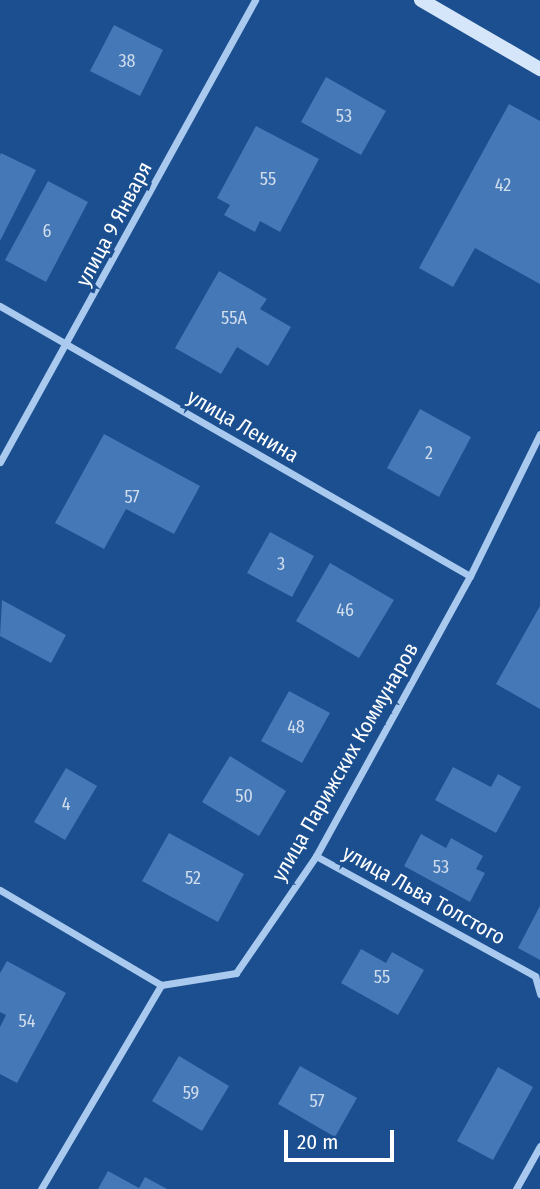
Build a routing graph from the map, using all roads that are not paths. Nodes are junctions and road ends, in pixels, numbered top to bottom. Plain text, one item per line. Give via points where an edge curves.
1 (255, 0) edge
2 (421, 0) edge
3 (540, 69) edge
4 (0, 306) edge
5 (68, 346) junction
6 (540, 433) edge
7 (0, 462) edge
8 (470, 576) junction
9 (316, 856) junction
10 (0, 890) edge
11 (161, 985) junction
12 (540, 994) edge
13 (540, 1146) edge
14 (41, 1189) edge
15 (516, 1189) edge

1 - 5 street, улица 9 Января
2 - 3 street
4 - 5 street, улица Ленина
5 - 7 street, улица 9 Января
5 - 8 street, улица Ленина
6 - 8 street, улица Парижских Коммунаров
8 - 9 street, улица Парижских Коммунаров
9 - 11 street, улица Парижских Коммунаров via 236,973
9 - 12 street, улица Льва Толстого via 535,976
10 - 11 street
11 - 14 street
13 - 15 street

